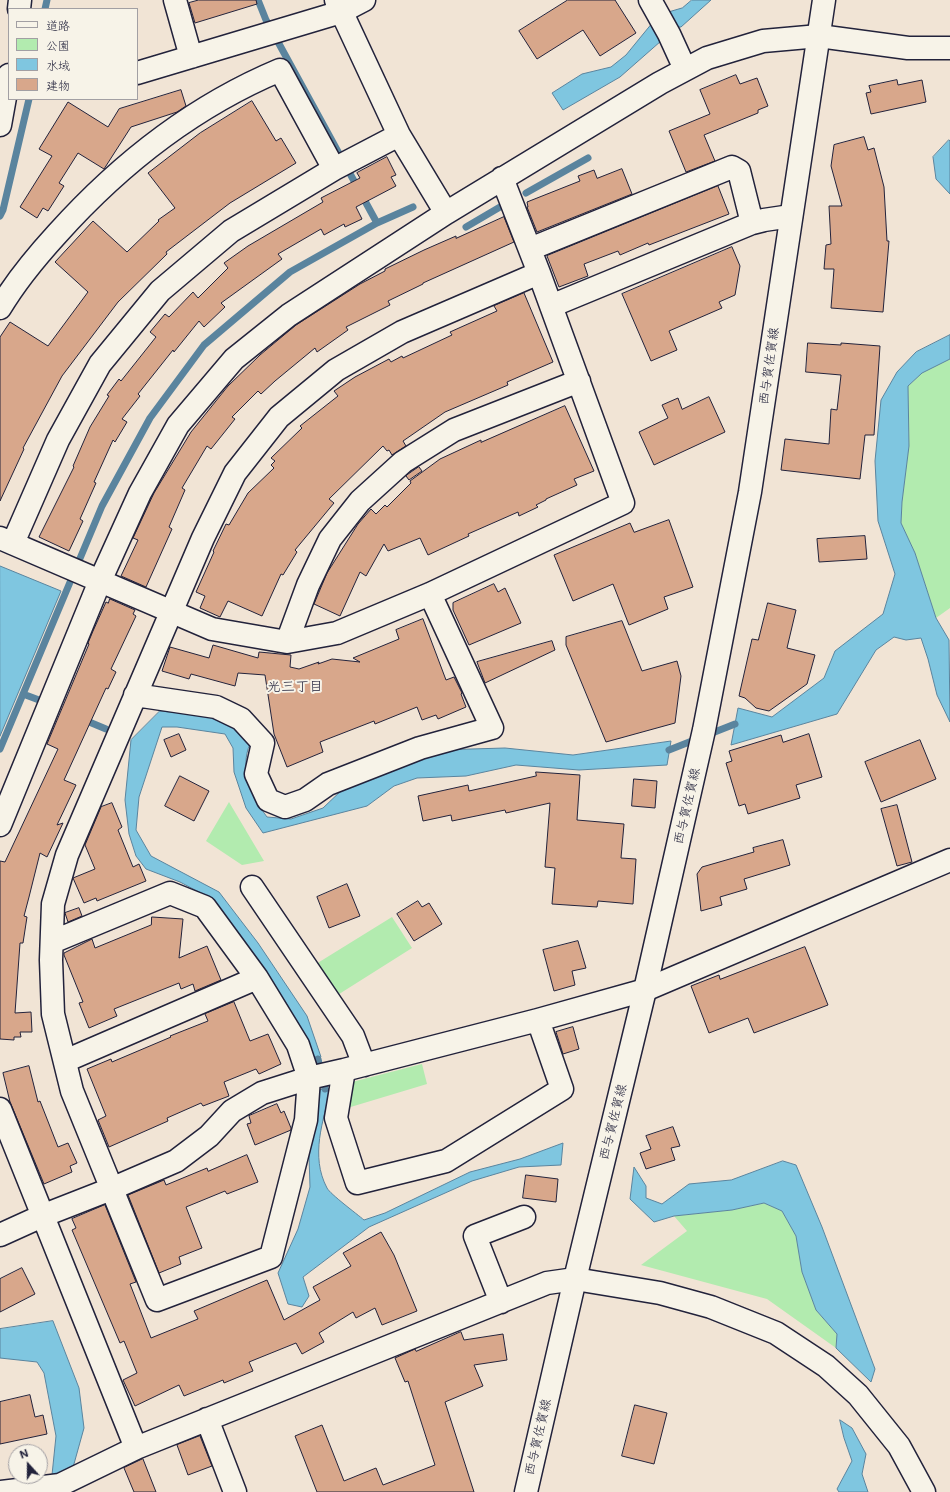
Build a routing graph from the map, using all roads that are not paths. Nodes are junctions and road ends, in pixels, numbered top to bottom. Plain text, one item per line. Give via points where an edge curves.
1 (175, 0) edge
2 (364, 0) edge
3 (824, 0) edge
4 (338, 6) edge
5 (654, 6) edge
6 (819, 36) junction
7 (950, 48) edge
8 (191, 57) junction
9 (685, 69) junction
10 (138, 72) edge
11 (6, 85) edge
12 (0, 125) edge
13 (399, 135) junction
14 (341, 166) junction
15 (502, 178) junction
16 (446, 212) junction
17 (791, 216) junction
18 (752, 223) junction
19 (530, 249) junction
20 (539, 273) junction
21 (551, 306) junction
22 (0, 308) edge
23 (579, 381) junction
24 (6, 541) edge
25 (83, 573) junction
26 (430, 594) junction
27 (171, 612) junction
28 (287, 642) junction
29 (135, 695) junction
30 (0, 825) edge
31 (950, 860) edge
32 (252, 887) dead end
33 (52, 942) junction
34 (257, 978) junction
35 (645, 990) junction
36 (538, 1020) junction
37 (65, 1061) junction
38 (333, 1073) junction
39 (0, 1109) edge
40 (111, 1189) junction
41 (42, 1216) junction
42 (524, 1217) dead end
43 (0, 1235) edge
44 (575, 1279) junction
45 (501, 1302) junction
46 (207, 1419) junction
47 (136, 1448) junction
48 (0, 1492) edge
49 (234, 1492) edge
50 (526, 1492) edge
51 (924, 1492) edge

1 - 8 street
2 - 4 street
3 - 6 street, 西与賀佐賀線
4 - 8 street via 273,32
4 - 13 street
5 - 9 street
6 - 7 street via 908,48
6 - 9 street via 763,41 707,58
6 - 17 street, 西与賀佐賀線
8 - 10 street
9 - 15 street
11 - 12 street
13 - 14 street
13 - 16 street
14 - 22 street via 280,70 260,78 192,116 128,163 78,210 35,258
14 - 24 street via 231,231 160,291 100,364
15 - 16 street
15 - 19 street
16 - 25 street via 289,316 234,359 178,425 140,493
17 - 18 street
17 - 35 street, 西与賀佐賀線 via 750,492 704,730
18 - 19 street via 739,171 732,167
18 - 21 street
19 - 20 street
20 - 21 street
20 - 27 street via 402,332 336,370 279,417 235,473
21 - 23 street
23 - 26 street via 623,504
23 - 28 street via 454,430 403,462 360,501 330,539 308,585
24 - 25 street
25 - 27 street
25 - 30 street
26 - 28 street via 337,633
26 - 29 street via 492,728 420,748 328,784 305,800 285,807 268,800 256,774 263,743 242,719 216,707
27 - 28 street via 212,629
27 - 29 street
29 - 33 street via 67,854 53,904
31 - 35 street
32 - 38 street via 353,1036
33 - 34 street via 170,893 205,907
33 - 37 street via 53,1014
34 - 37 street
34 - 38 street via 298,1045
35 - 36 street
35 - 44 street, 西与賀佐賀線
36 - 38 street
36 - 38 street via 562,1089 446,1161 357,1183 336,1118
37 - 40 street via 72,1091
38 - 40 street via 262,1093 232,1111 209,1136 176,1161
38 - 40 street via 306,1120 271,1257 157,1300
39 - 41 street
40 - 41 street
41 - 43 street
41 - 47 street
42 - 45 street via 475,1236
44 - 45 street via 547,1283
44 - 50 street, 西与賀佐賀線
44 - 51 street via 660,1293 711,1307 776,1333 826,1366 858,1395 899,1446
45 - 46 street
46 - 47 street
46 - 49 street
47 - 48 street via 60,1485

